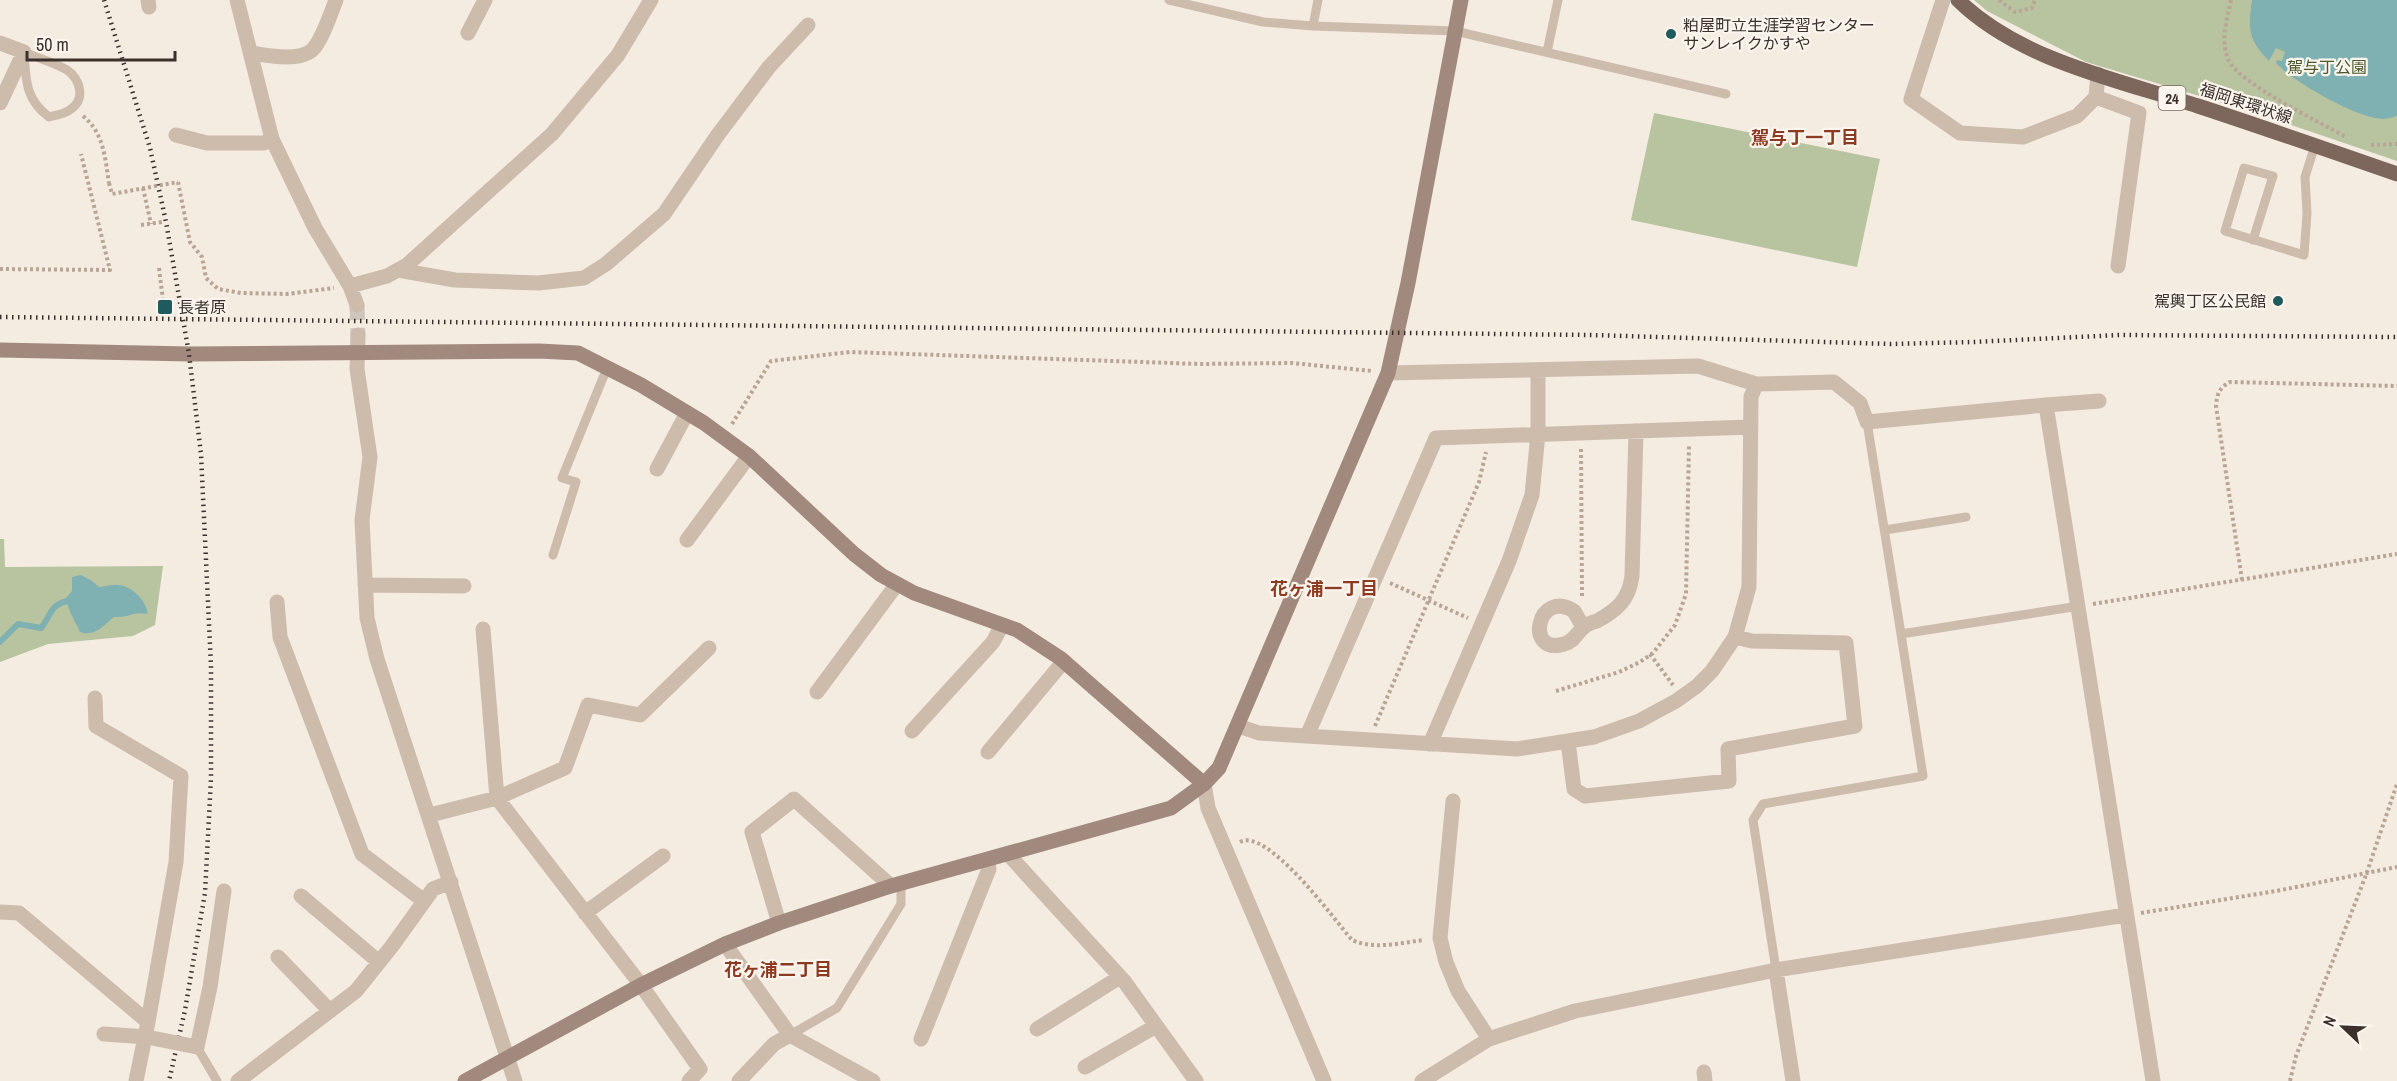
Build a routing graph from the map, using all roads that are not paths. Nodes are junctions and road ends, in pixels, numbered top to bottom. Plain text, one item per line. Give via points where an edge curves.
1 (237, 0) edge
2 (336, 0) edge
3 (485, 0) edge
4 (651, 0) edge
5 (1169, 0) edge
6 (1318, 0) edge
7 (1461, 0) edge
8 (1557, 0) edge
9 (1943, 0) edge
10 (1958, 0) edge
11 (808, 25) dead end
12 (1313, 26) junction
13 (1455, 31) junction
14 (468, 33) dead end
15 (0, 43) edge
16 (24, 52) junction
17 (1547, 52) junction
18 (249, 53) junction
19 (2098, 74) junction
20 (1726, 94) dead end
21 (2096, 97) junction
22 (0, 103) edge
23 (176, 135) dead end
24 (272, 139) junction
25 (2315, 145) junction
26 (2397, 174) edge
27 (2253, 240) junction
28 (2118, 266) dead end
29 (398, 270) junction
30 (350, 286) junction
31 (357, 305) tunnel mouth
32 (357, 334) tunnel mouth
33 (0, 350) edge
34 (356, 351) junction
35 (608, 368) junction
36 (1538, 370) junction
37 (1388, 373) junction
38 (1756, 384) junction
39 (2099, 401) dead end
40 (2046, 405) junction
41 (687, 413) junction
42 (1868, 422) junction
43 (1750, 427) junction
44 (1636, 431) junction
45 (1538, 435) junction
46 (749, 456) junction
47 (657, 469) dead end
48 (1966, 517) dead end
49 (1885, 530) junction
50 (687, 540) dead end
51 (553, 555) dead end
52 (897, 584) junction
53 (365, 585) junction
54 (464, 586) dead end
55 (277, 602) dead end
56 (2079, 606) junction
57 (1002, 625) junction
58 (1583, 627) road end
59 (483, 629) dead end
60 (1901, 634) junction
61 (1735, 637) junction
62 (709, 648) dead end
63 (1064, 661) junction
64 (817, 692) dead end
65 (95, 698) dead end
66 (1238, 726) junction
67 (912, 731) dead end
68 (1306, 736) junction
69 (1568, 742) junction
70 (1430, 744) junction
71 (988, 752) dead end
72 (1204, 784) junction
73 (497, 798) junction
74 (1453, 801) dead end
75 (430, 815) junction
76 (1008, 854) junction
77 (663, 856) dead end
78 (987, 860) junction
79 (451, 882) junction
80 (896, 885) junction
81 (224, 891) dead end
82 (301, 896) dead end
83 (424, 901) junction
84 (0, 912) edge
85 (585, 913) junction
86 (2126, 915) junction
87 (779, 923) junction
88 (725, 944) junction
89 (278, 957) dead end
90 (379, 962) junction
91 (1776, 970) junction
92 (1120, 977) junction
93 (641, 985) junction
94 (330, 1011) junction
95 (1156, 1026) junction
96 (148, 1029) junction
97 (1038, 1029) dead end
98 (104, 1034) dead end
99 (790, 1035) junction
100 (921, 1039) dead end
101 (1490, 1039) junction
102 (197, 1047) junction
103 (507, 1058) junction
104 (1086, 1067) dead end
105 (136, 1081) edge
106 (218, 1081) edge
107 (238, 1081) edge
108 (465, 1081) edge
109 (515, 1081) edge
110 (689, 1081) edge
111 (739, 1081) edge
112 (873, 1081) edge
113 (1196, 1081) edge
114 (1324, 1081) edge
115 (1422, 1081) edge
116 (1794, 1081) edge
117 (2153, 1081) edge

1 - 18 street
2 - 18 street via 320,38 310,51 294,57
3 - 14 street
4 - 29 street via 618,55 552,134
5 - 12 lane via 1263,22
6 - 12 lane
7 - 13 street
8 - 17 lane
9 - 21 street via 1911,99 1960,133 2023,137 2078,116
10 - 19 main road, 福岡東環状線 / 24 via 2013,41
11 - 29 street via 769,67 664,214 584,278 538,284 455,280
12 - 13 lane
13 - 17 lane
13 - 37 street
15 - 16 street
16 - 16 lane via 67,70 78,82 80,97 74,108 49,117 38,109 26,81
16 - 22 street
17 - 20 lane
18 - 24 street
19 - 21 street
19 - 25 main road, 福岡東環状線 / 24
21 - 28 street via 2139,113
23 - 24 street via 207,143 264,143
24 - 30 street via 315,228
25 - 26 main road, 福岡東環状線 / 24
25 - 27 lane via 2305,177 2304,255
27 - 27 lane via 2225,231 2244,168 2272,176
29 - 30 street
30 - 31 street
32 - 34 street
33 - 34 street via 189,354
34 - 35 street via 565,351
34 - 53 street via 370,457 362,520
35 - 41 street
35 - 51 lane via 562,478 576,482
36 - 37 street
36 - 38 street via 1698,366
36 - 45 street
37 - 66 street
38 - 42 street via 1834,381 1860,403
38 - 43 street via 1751,397
39 - 40 street
40 - 42 street
40 - 56 street
41 - 46 street
41 - 47 street
42 - 49 lane
43 - 44 street
43 - 61 street via 1749,587
44 - 45 street
44 - 58 street via 1631,588 1614,612
45 - 68 street via 1436,438
45 - 70 street via 1532,495 1522,529
46 - 50 street
46 - 52 street via 854,554
48 - 49 lane
49 - 60 lane
52 - 57 street
52 - 64 street
53 - 54 street
53 - 75 street via 367,618 377,659
55 - 83 street via 280,637 362,854
56 - 60 lane
56 - 86 street
57 - 63 street via 1017,630
57 - 67 street via 993,642
59 - 73 street
60 - 91 lane via 1923,776 1763,804 1753,820
61 - 69 street via 1712,671 1682,697 1639,721
61 - 69 street via 1752,641 1846,642 1855,726 1728,749 1729,781 1586,796 1574,789
62 - 73 street via 640,715 588,705 565,768
63 - 71 street
63 - 72 street
65 - 96 street via 96,726 182,776 176,862
66 - 68 street via 1259,733
66 - 72 street via 1219,768
68 - 70 street
69 - 70 street via 1517,749
72 - 76 street via 1171,808
72 - 114 street via 1208,808
73 - 75 street
73 - 85 street
74 - 101 street via 1440,938 1458,992
75 - 79 street
76 - 78 street
76 - 92 street
77 - 85 street
78 - 80 street
78 - 100 street via 989,869
79 - 83 street via 433,889
79 - 103 street
80 - 87 street
80 - 87 street via 794,799 752,832
80 - 99 lane via 902,904 837,1008
81 - 102 street
82 - 90 street
83 - 90 street
84 - 96 street via 19,913
85 - 93 street
86 - 91 street
86 - 117 street
87 - 88 street
88 - 93 street
88 - 99 street
89 - 94 street
90 - 94 street via 356,991
91 - 101 street via 1575,1011
91 - 116 street
92 - 95 street
92 - 97 street
93 - 103 street
93 - 110 street via 700,1069
94 - 107 street
95 - 104 street
95 - 113 street
96 - 98 street
96 - 102 street, bridge
96 - 105 street
99 - 111 street via 774,1044
99 - 112 street
101 - 115 street
102 - 106 lane
103 - 108 street
103 - 109 street

